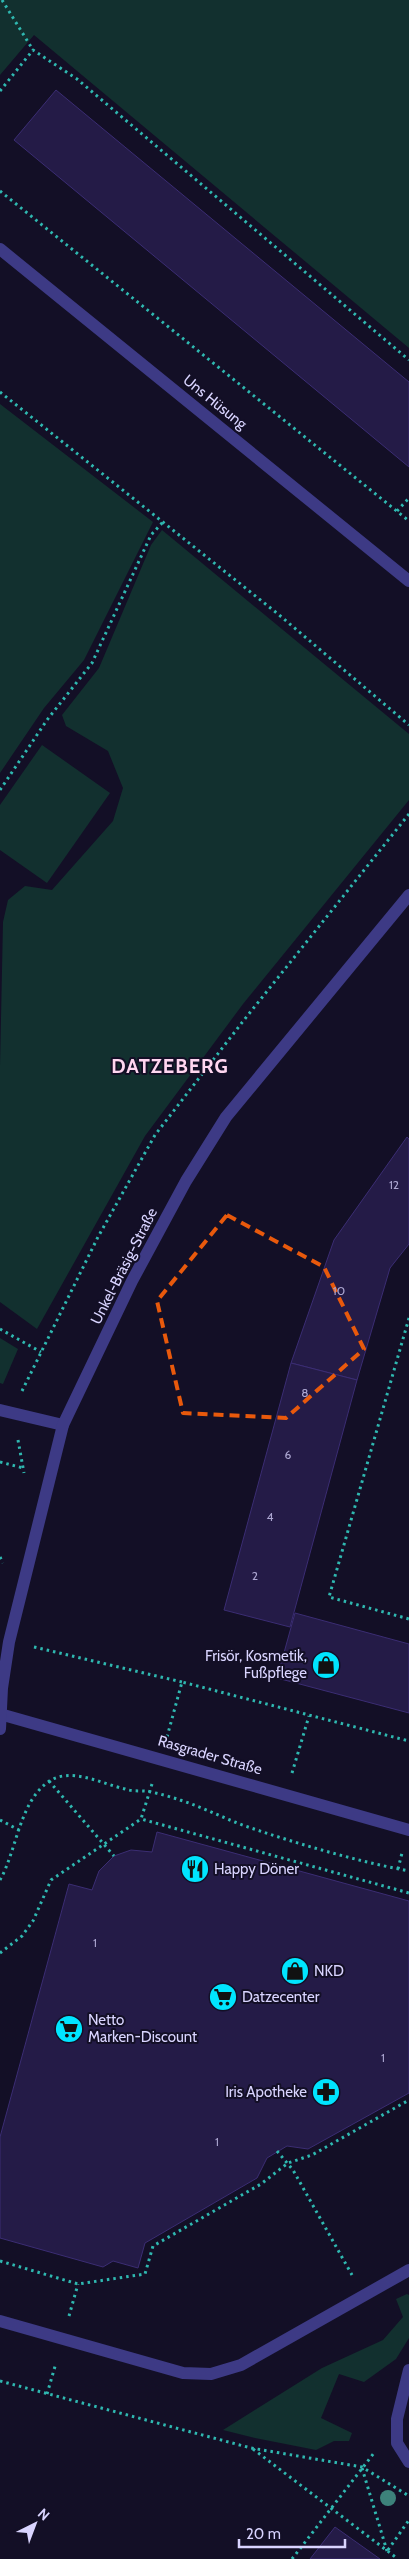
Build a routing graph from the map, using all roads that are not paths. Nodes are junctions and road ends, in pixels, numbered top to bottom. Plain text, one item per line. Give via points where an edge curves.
1 (0, 249) edge
2 (409, 581) edge
3 (409, 895) edge
4 (0, 1410) edge
5 (63, 1425) junction
6 (0, 1714) edge
7 (0, 1729) edge
8 (409, 1830) edge
9 (409, 2270) edge
10 (0, 2322) edge
11 (409, 2370) edge
12 (409, 2462) edge

1 - 2 street, Uns Hüsung
3 - 5 street, Unkel-Bräsig-Straße via 226,1118 186,1181 132,1281
4 - 5 street
5 - 6 street, Unkel-Bräsig-Straße via 9,1642
6 - 7 street, Unkel-Bräsig-Straße
6 - 8 street, Rasgrader Straße
9 - 10 street via 241,2365 211,2374 183,2373
11 - 12 street via 397,2419 397,2443

